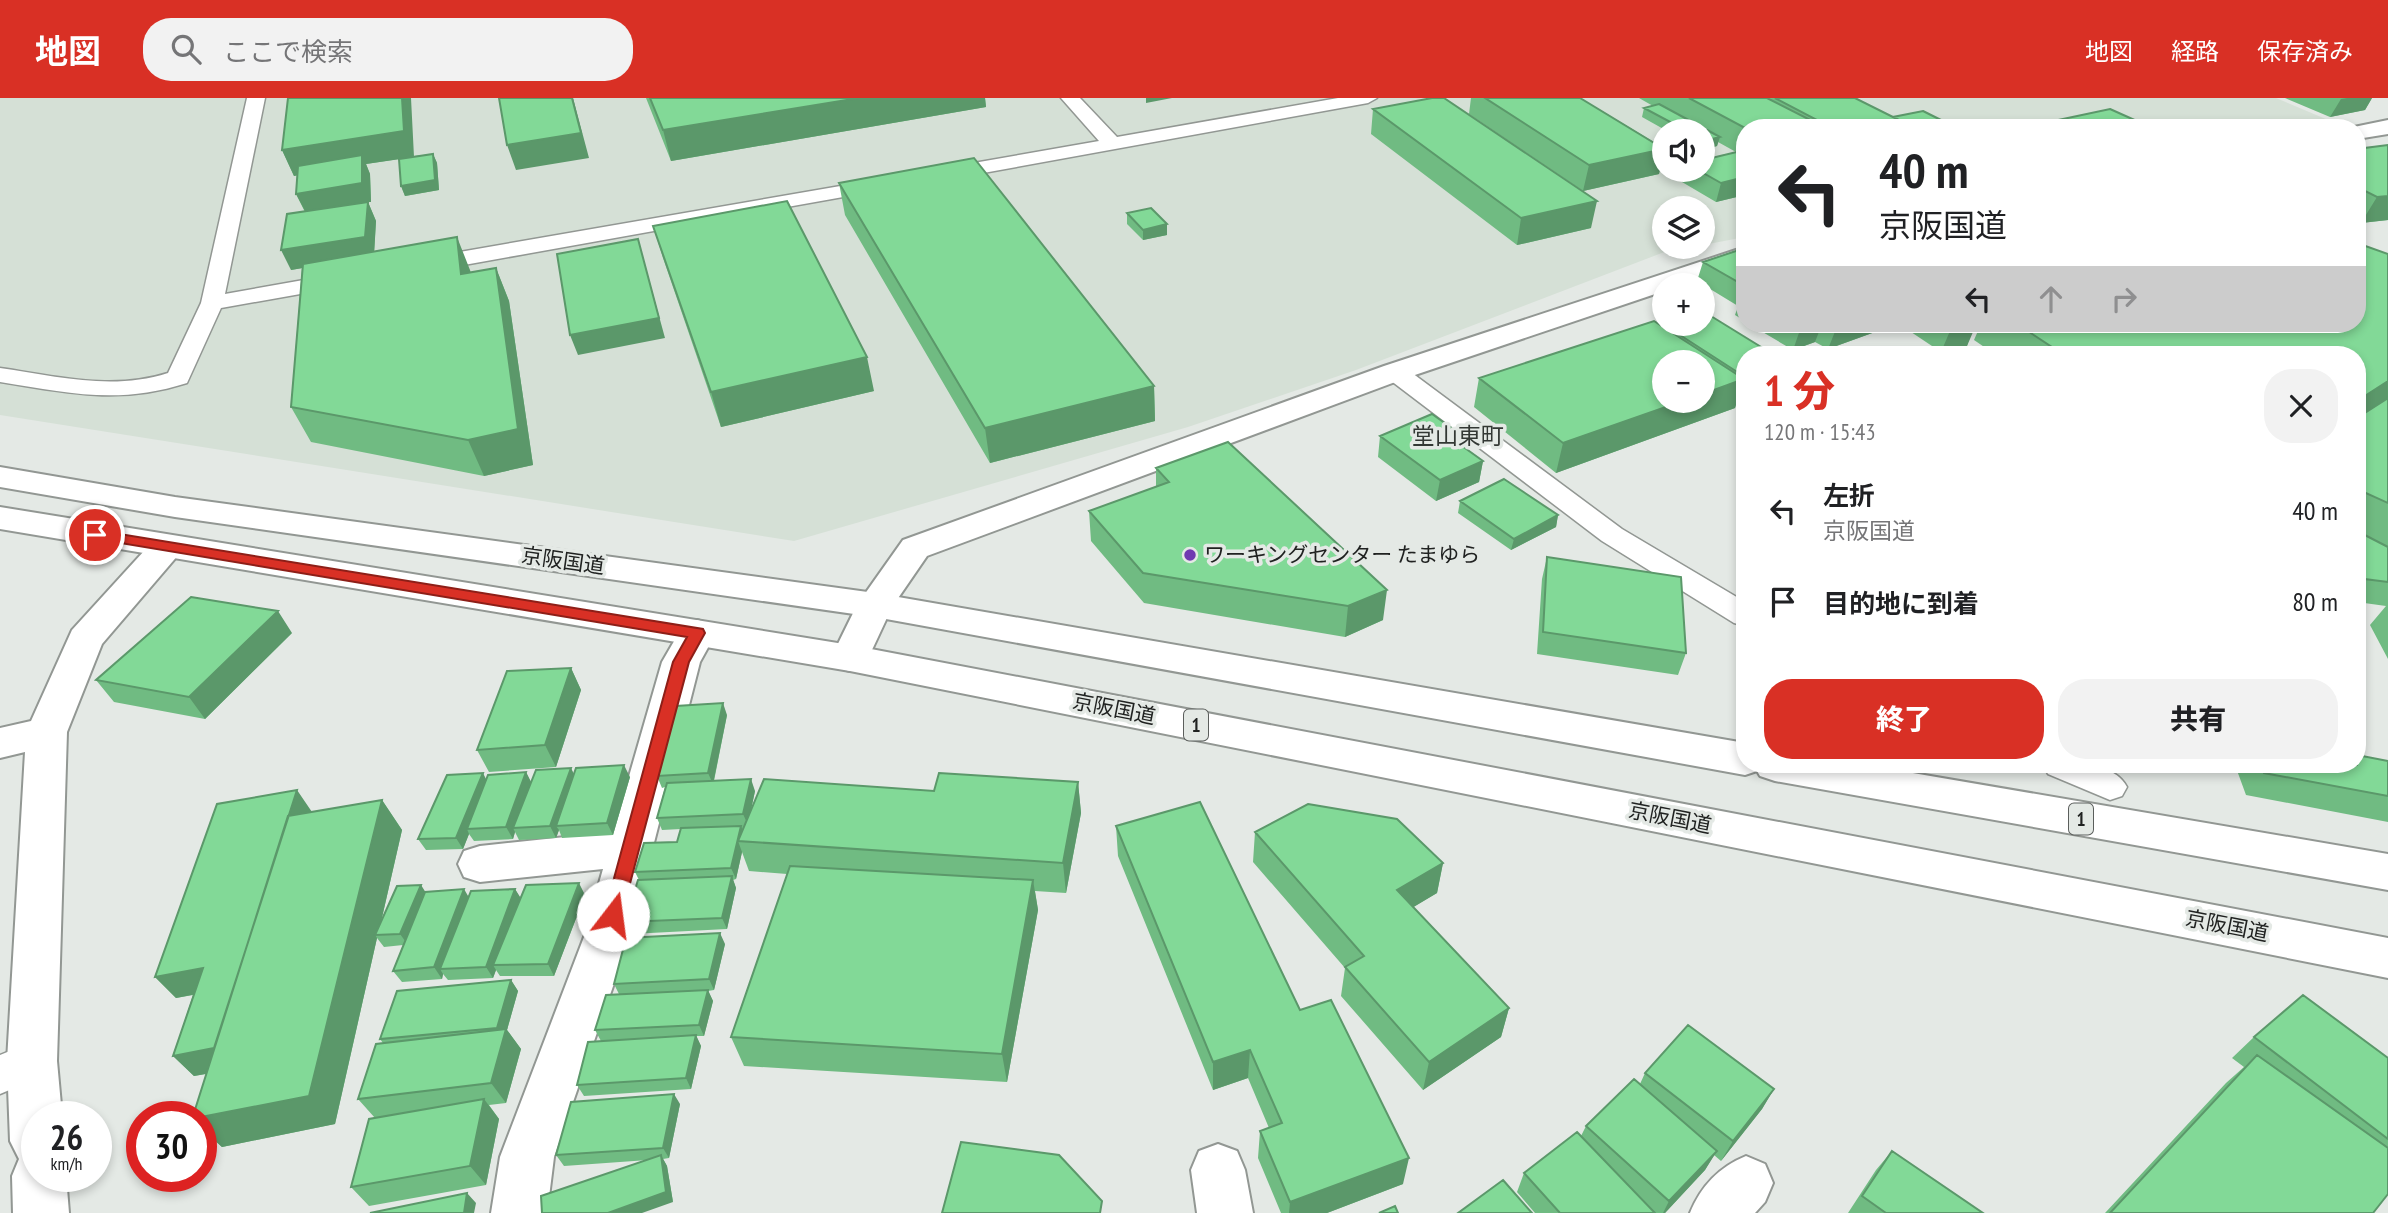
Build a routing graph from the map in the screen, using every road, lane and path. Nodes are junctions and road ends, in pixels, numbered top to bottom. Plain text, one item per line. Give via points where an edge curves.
1 (256, 98) edge
2 (1070, 98) edge
3 (1368, 98) edge
4 (2388, 127) edge
5 (2366, 131) edge
6 (1113, 145) junction
7 (1736, 258) edge
8 (403, 269) edge
9 (362, 276) edge
10 (212, 303) junction
11 (1395, 372) junction
12 (0, 374) edge
13 (0, 477) edge
14 (0, 518) edge
15 (167, 547) junction
16 (875, 605) junction
17 (1736, 611) edge
18 (697, 633) junction
19 (850, 658) junction
20 (47, 732) junction
21 (0, 743) edge
22 (1736, 758) edge
23 (1821, 773) edge
24 (2078, 773) edge
25 (2110, 787) dead end
26 (631, 848) junction
27 (480, 864) dead end
28 (2388, 872) edge
29 (2388, 958) edge
30 (16, 1068) edge
31 (25, 1101) edge
32 (40, 1192) edge
33 (41, 1213) edge
34 (519, 1213) edge

1 - 10 lane
2 - 6 lane
3 - 6 lane
4 - 5 main road
6 - 8 lane
7 - 11 main road
9 - 10 lane
10 - 12 lane via 178,378 157,386 118,392
11 - 16 main road via 915,548
11 - 17 lane via 1612,535
13 - 16 main road, 京阪国道 via 175,507
14 - 15 main road, 京阪国道 / 1
15 - 18 main road, 京阪国道 / 1
15 - 20 main road via 85,639
16 - 19 main road
16 - 22 main road, 京阪国道
18 - 19 main road, 京阪国道 / 1
18 - 26 main road via 681,662
19 - 29 main road, 京阪国道 / 1
20 - 21 main road
20 - 30 main road
23 - 28 main road, 1
24 - 25 lane
26 - 27 main road
26 - 34 main road via 607,937 527,1157
30 - 31 main road
32 - 33 main road

